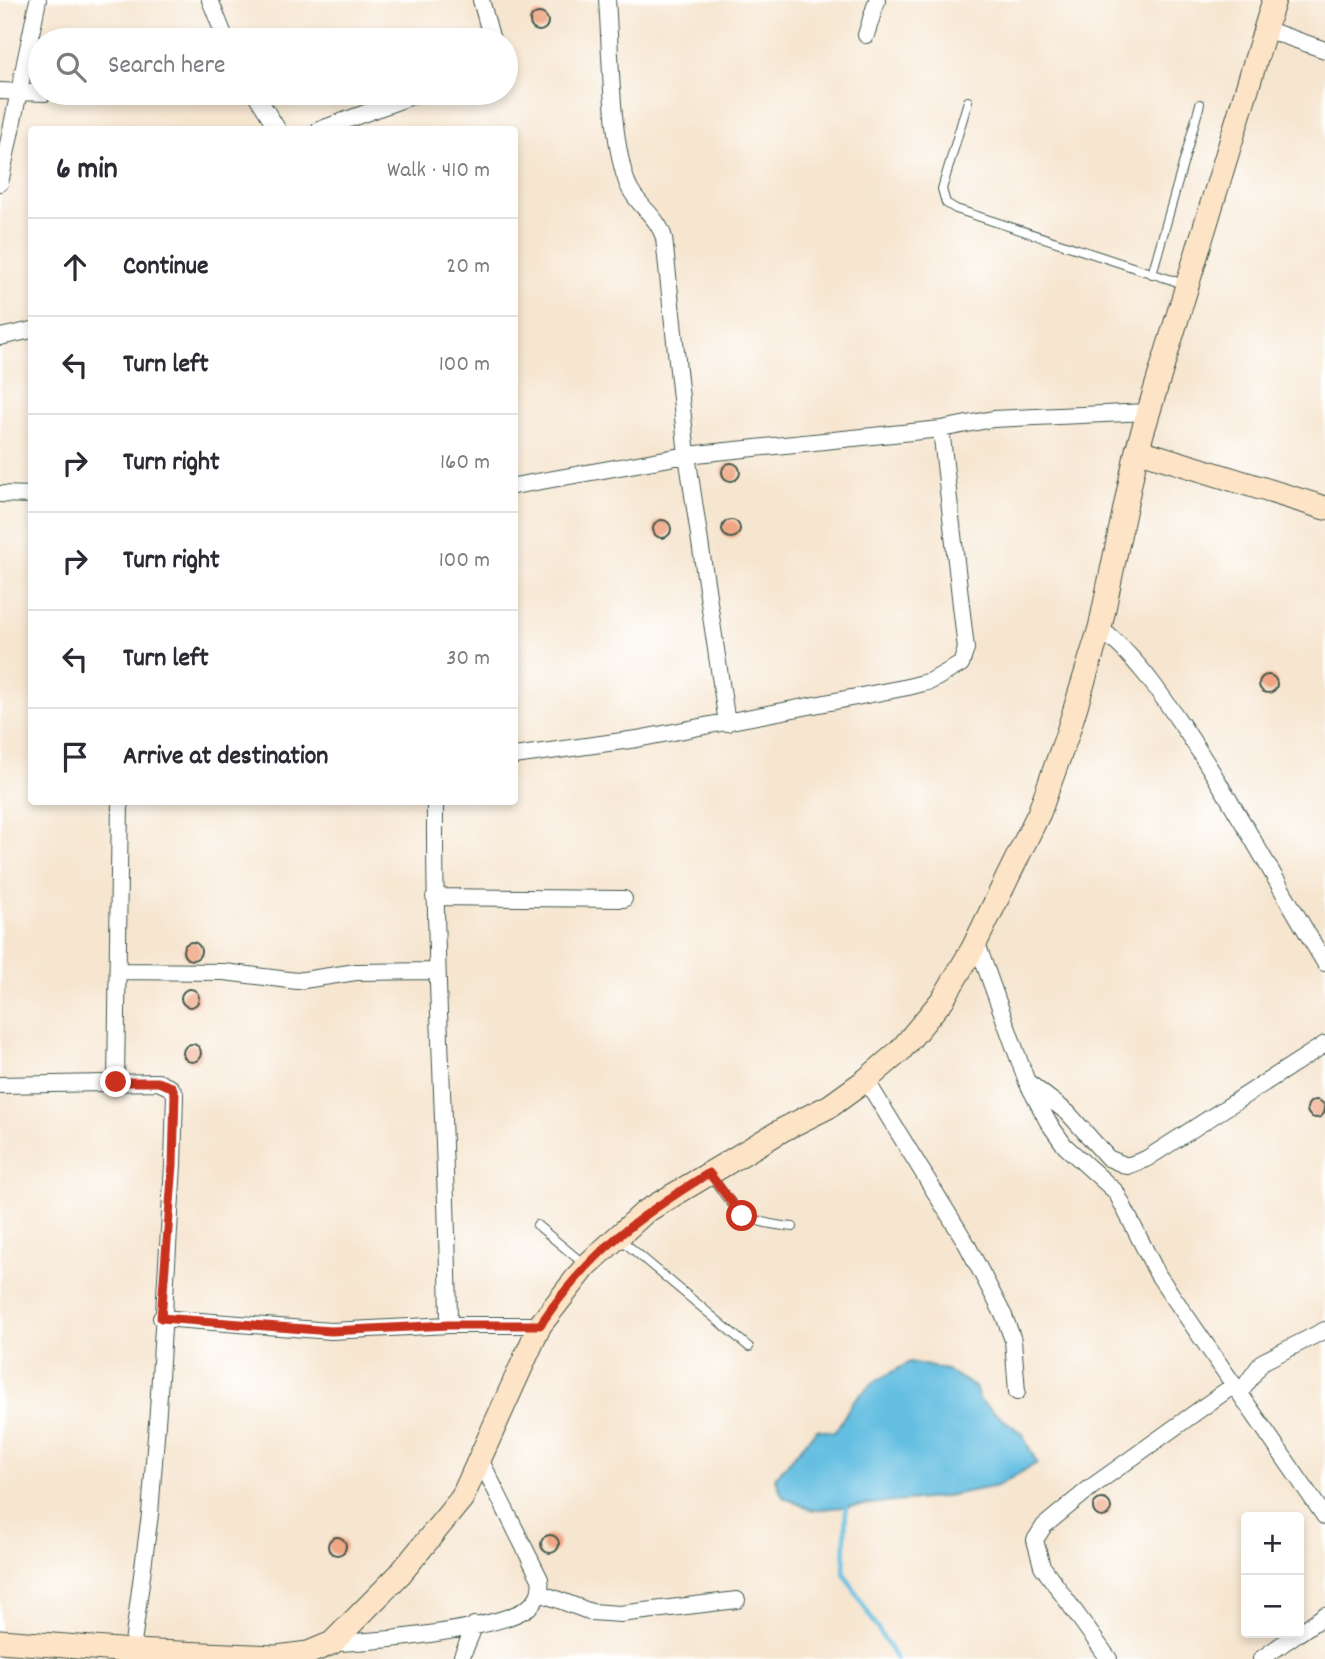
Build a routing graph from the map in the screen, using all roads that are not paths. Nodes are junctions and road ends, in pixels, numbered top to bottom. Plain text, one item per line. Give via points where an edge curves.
1 (38, 0) edge
2 (210, 0) edge
3 (481, 0) edge
4 (607, 0) edge
5 (877, 0) edge
6 (1274, 0) edge
7 (32, 28) edge
8 (221, 28) edge
9 (489, 28) edge
10 (1265, 29) junction
11 (866, 35) dead end
12 (28, 49) edge
13 (1325, 50) edge
14 (0, 92) edge
15 (19, 94) junction
16 (28, 94) edge
17 (968, 101) dead end
18 (1200, 104) dead end
19 (262, 105) edge
20 (387, 105) edge
21 (276, 126) edge
22 (330, 126) edge
23 (0, 183) edge
24 (1152, 274) junction
25 (1186, 285) junction
26 (28, 331) edge
27 (0, 337) edge
28 (1149, 412) junction
29 (941, 429) junction
30 (1137, 450) junction
31 (687, 455) junction
32 (518, 485) edge
33 (0, 494) edge
34 (28, 495) edge
35 (1325, 508) edge
36 (1100, 628) junction
37 (727, 723) junction
38 (518, 755) edge
39 (120, 805) edge
40 (435, 805) edge
41 (434, 897) junction
42 (624, 899) dead end
43 (976, 941) junction
44 (1325, 963) edge
45 (118, 971) junction
46 (436, 971) junction
47 (1325, 1044) edge
48 (866, 1080) junction
49 (116, 1082) junction
50 (1027, 1082) junction
51 (0, 1085) edge
52 (709, 1173) junction
53 (537, 1225) dead end
54 (793, 1227) dead end
55 (617, 1236) junction
56 (586, 1266) junction
57 (161, 1318) junction
58 (449, 1325) junction
59 (540, 1325) junction
60 (1325, 1330) edge
61 (749, 1347) dead end
62 (1237, 1389) junction
63 (1017, 1392) dead end
64 (480, 1459) junction
65 (1325, 1517) edge
66 (540, 1593) junction
67 (737, 1600) dead end
68 (1325, 1615) edge
69 (474, 1625) junction
70 (1304, 1630) edge
71 (1292, 1638) edge
72 (0, 1641) edge
73 (332, 1643) junction
74 (123, 1653) edge
75 (309, 1656) edge
76 (461, 1659) edge
77 (1109, 1659) edge
78 (1261, 1659) edge

1 - 7 street
2 - 8 street
3 - 9 street
4 - 31 street via 624,169 638,204 658,223 664,238
5 - 11 street
6 - 10 street
10 - 13 street
10 - 25 street
12 - 15 street
14 - 15 street
15 - 16 street
15 - 23 street
17 - 24 lane via 942,188 946,203
18 - 24 lane
19 - 21 street
20 - 22 street
24 - 25 lane
25 - 28 street
26 - 27 street
28 - 29 street via 1005,418
28 - 30 street
29 - 31 street
29 - 37 street via 964,660 945,675 908,687
30 - 35 street
30 - 36 street
31 - 32 street
31 - 37 street
33 - 34 street
36 - 43 street via 1039,813
36 - 44 street via 1147,673 1215,775
37 - 38 street
39 - 45 street
40 - 41 street
41 - 42 street
41 - 46 street
43 - 48 street via 935,1009 900,1051
43 - 50 street
45 - 46 street via 224,972 297,981 356,972
45 - 49 street
46 - 58 street
47 - 50 street via 1146,1159 1127,1166 1108,1158 1059,1105
48 - 52 street via 830,1106
48 - 63 street via 965,1241 1004,1317 1013,1340
49 - 51 street
49 - 57 street via 158,1082 172,1087 175,1094
50 - 62 street via 1059,1139 1116,1192 1158,1275
52 - 54 lane via 742,1216 763,1225
52 - 55 street via 645,1212
53 - 56 lane
55 - 56 street
55 - 61 lane
56 - 59 street
57 - 58 street via 331,1331
57 - 74 street via 150,1514
58 - 59 street
59 - 64 street
60 - 62 street via 1262,1362
62 - 65 street
62 - 77 street via 1153,1440 1038,1533 1035,1549 1042,1566
64 - 66 street via 540,1579
64 - 73 street via 462,1498 437,1532
66 - 67 street via 591,1612 620,1614
66 - 69 street via 518,1613
68 - 70 street
69 - 73 street
69 - 76 street
71 - 78 street
72 - 74 street
73 - 75 street
74 - 75 street

